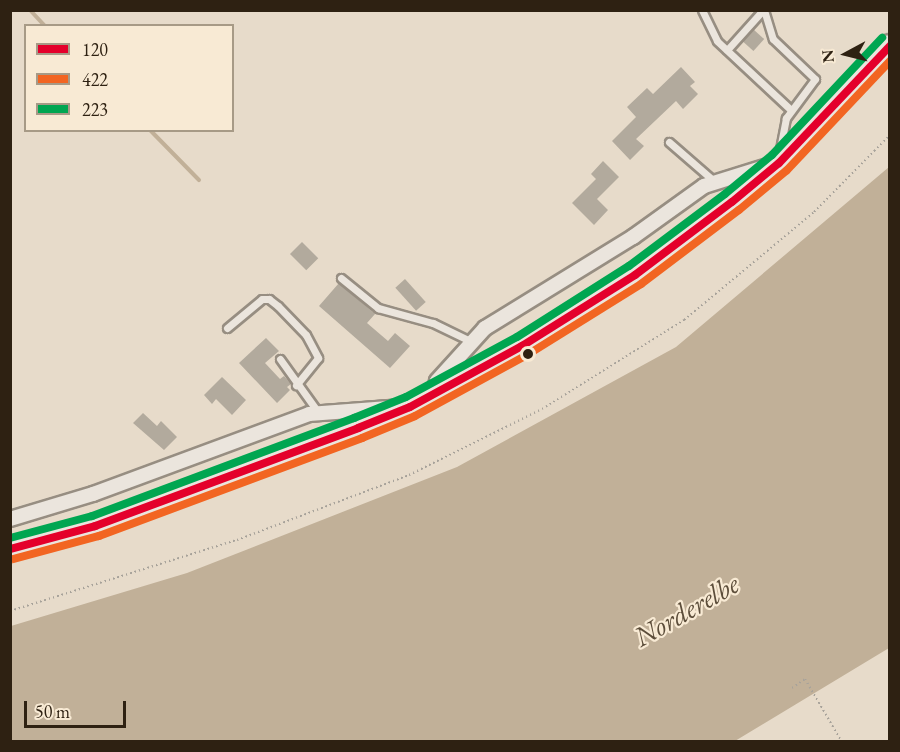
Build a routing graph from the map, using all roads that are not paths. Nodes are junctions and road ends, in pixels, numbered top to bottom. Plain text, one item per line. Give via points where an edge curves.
1 (702, 10) edge
2 (763, 10) edge
3 (890, 45) edge
4 (727, 50) junction
5 (791, 110) junction
6 (669, 142) dead end
7 (778, 163) junction
8 (714, 181) junction
9 (341, 278) dead end
10 (227, 328) dead end
11 (470, 341) junction
12 (280, 359) dead end
13 (296, 386) junction
14 (434, 395) junction
15 (410, 407) junction
16 (318, 412) junction
17 (10, 519) edge
18 (10, 549) edge

1 - 4 lane via 708,28
2 - 4 lane
2 - 5 lane via 773,39 815,79
3 - 7 street
4 - 5 lane
5 - 7 lane via 781,137
6 - 8 lane
7 - 8 street
7 - 14 street via 635,275 522,346
8 - 11 street
9 - 11 lane via 378,308 433,323
10 - 13 lane via 262,299 278,306 306,334 318,358
11 - 14 street via 437,381
12 - 13 lane
13 - 16 lane
14 - 15 street
15 - 16 street
15 - 18 street via 95,526
16 - 17 street via 93,494

